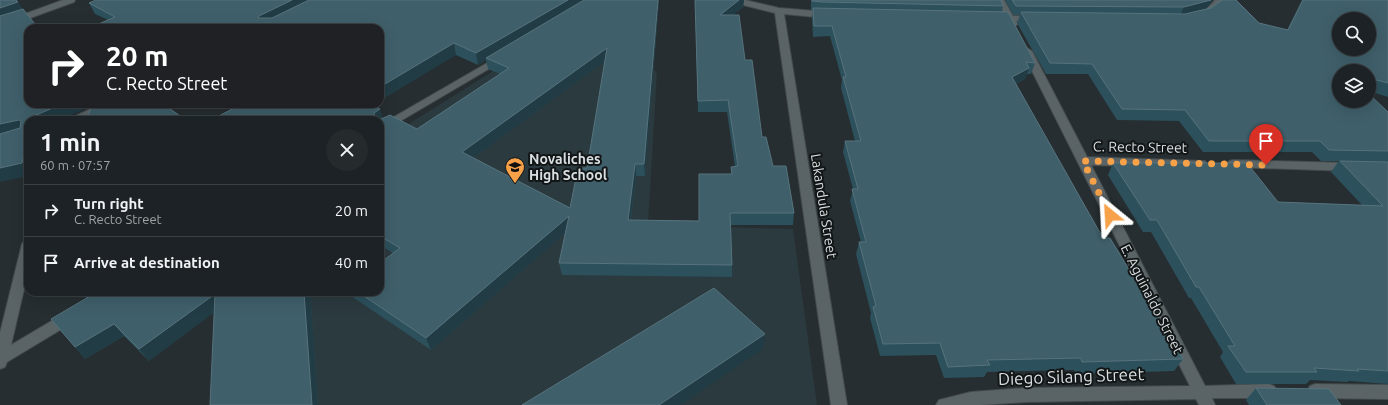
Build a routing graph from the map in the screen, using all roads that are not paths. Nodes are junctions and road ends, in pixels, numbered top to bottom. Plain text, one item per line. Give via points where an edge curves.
1 (71, 0) edge
2 (734, 0) edge
3 (1000, 0) edge
4 (1219, 0) edge
5 (779, 11) junction
6 (837, 15) edge
7 (1197, 17) edge
8 (987, 18) edge
9 (1011, 18) junction
10 (1041, 19) edge
11 (0, 26) edge
12 (511, 51) edge
13 (100, 108) edge
14 (84, 116) edge
15 (384, 128) edge
16 (1083, 161) junction
17 (1364, 167) edge
18 (24, 261) edge
19 (80, 312) edge
20 (1, 361) edge
21 (1199, 391) junction
22 (1388, 392) edge
23 (839, 405) edge
24 (944, 405) edge
25 (1207, 405) edge

1 - 11 street
2 - 5 street
3 - 9 street, E. Aguinaldo Street
4 - 7 street via 1213,9
5 - 6 street
5 - 23 street, Lakandula Street
8 - 9 street
9 - 10 street
9 - 16 street, E. Aguinaldo Street
12 - 15 street
13 - 14 street
16 - 17 street, C. Recto Street
16 - 21 street, E. Aguinaldo Street
18 - 20 street
19 - 20 street
21 - 22 street, Diego Silang Street
21 - 24 street, Diego Silang Street via 1026,395 971,399
21 - 25 street, E. Aguinaldo Street

